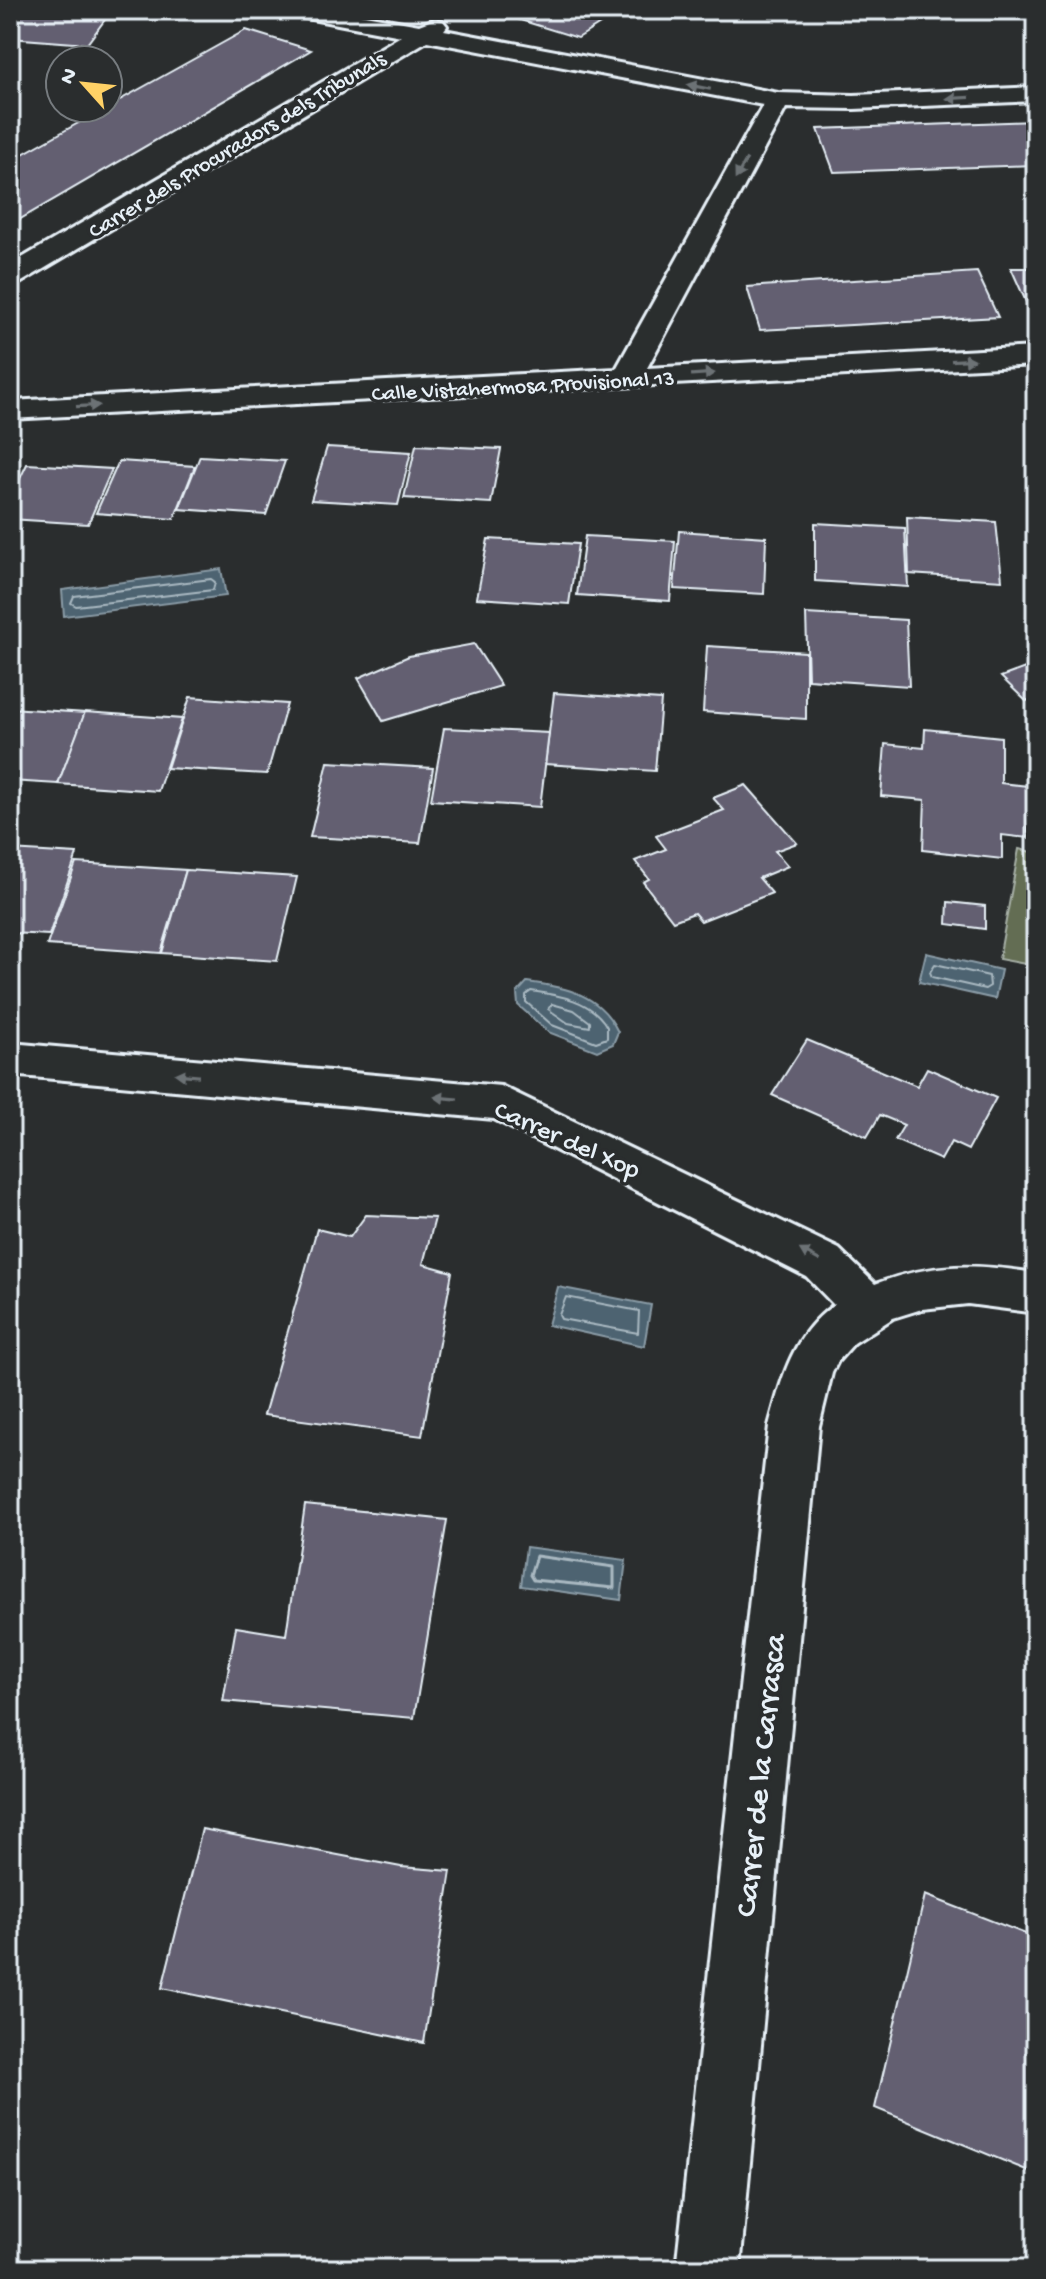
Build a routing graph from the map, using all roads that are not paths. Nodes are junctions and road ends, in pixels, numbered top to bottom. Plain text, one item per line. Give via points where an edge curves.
1 (301, 10) edge
2 (458, 12) edge
3 (424, 32) junction
4 (1036, 94) edge
5 (778, 100) junction
6 (10, 277) edge
7 (1036, 356) edge
8 (625, 380) junction
9 (10, 410) edge
10 (10, 1059) edge
11 (1036, 1293) edge
12 (867, 1307) junction
13 (708, 2269) edge

1 - 3 street
2 - 3 street, Carrer dels Procuradors dels Tribunals
5 -> 3 street
3 - 6 street, Carrer dels Procuradors dels Tribunals
4 -> 5 street
5 -> 8 street
8 -> 7 street, Calle Vistahermosa Provisional 13
9 -> 8 street, Calle Vistahermosa Provisional 13
12 -> 10 street, Carrer del Xop via 823,1263 501,1103
11 - 12 street via 970,1284
12 - 13 street, Carrer de la Carrasca via 835,1330 811,1364 794,1426

